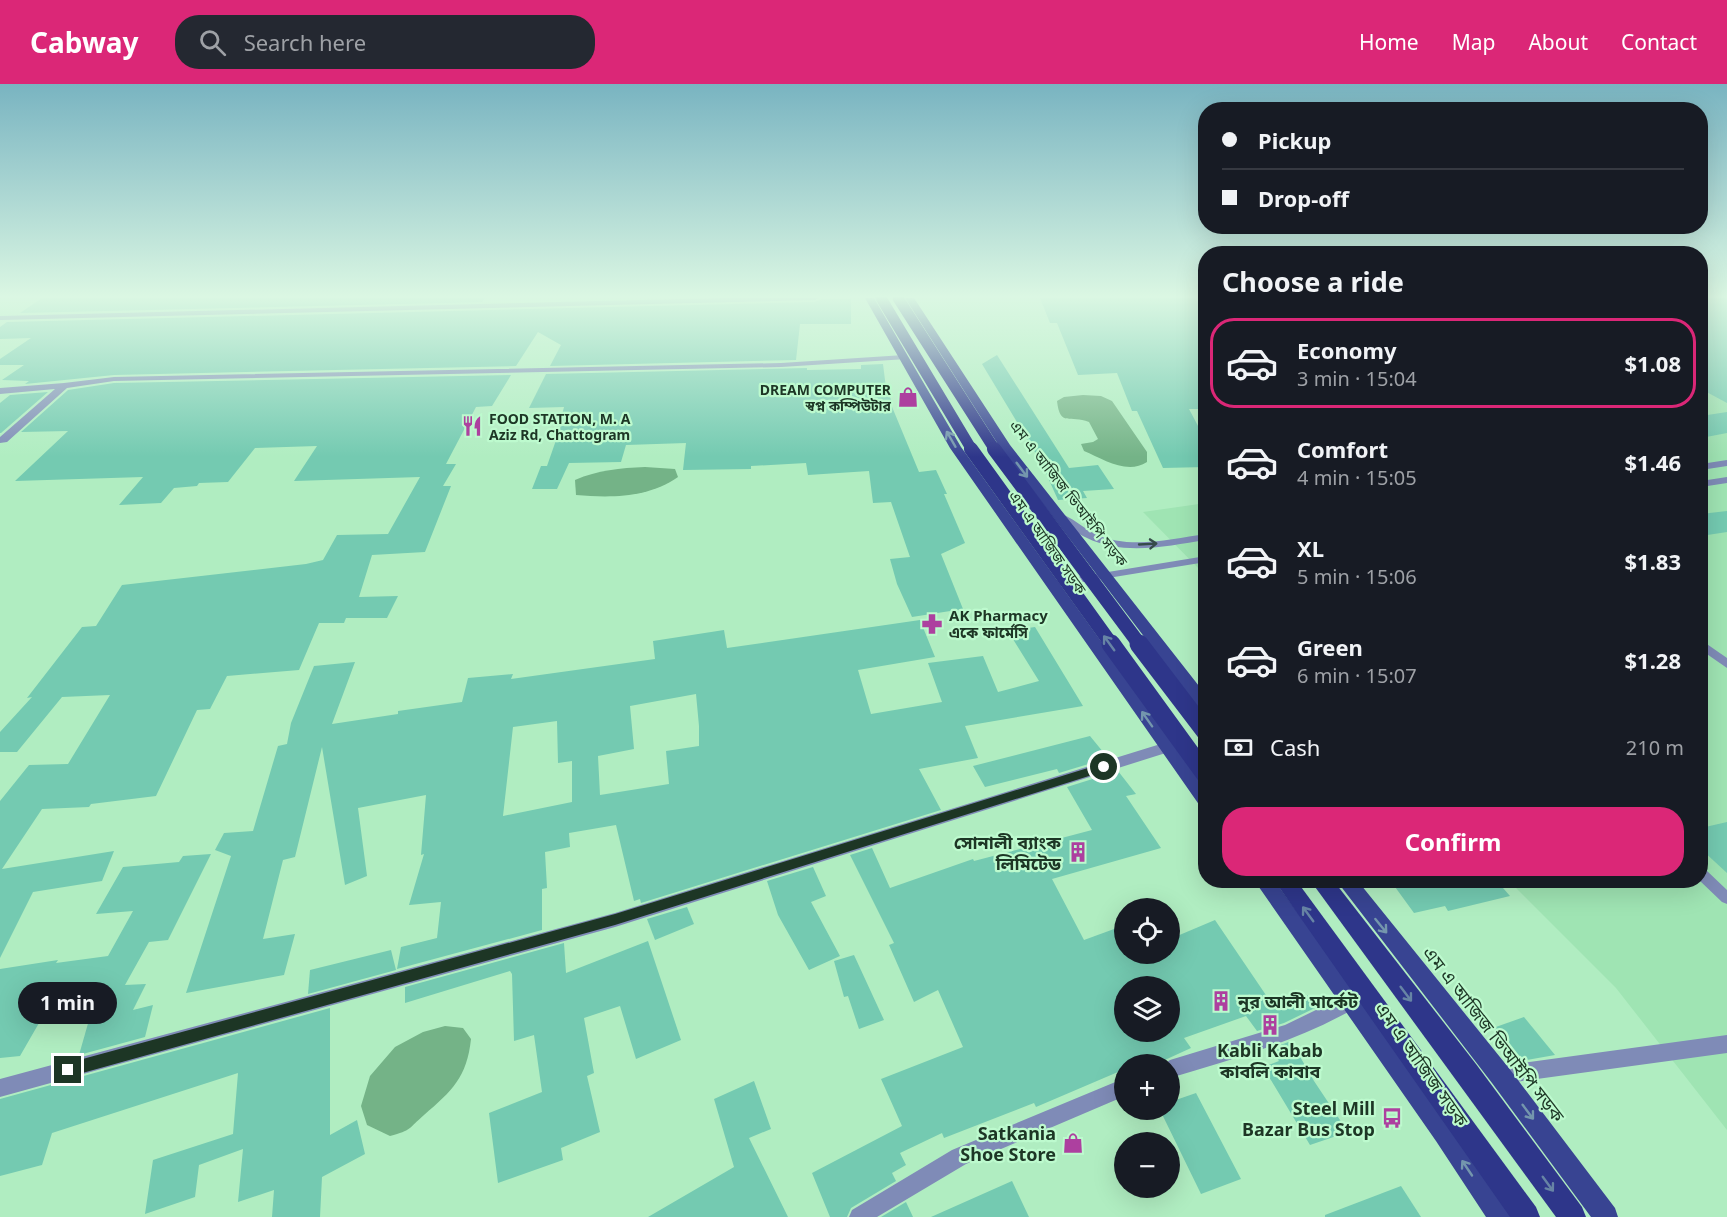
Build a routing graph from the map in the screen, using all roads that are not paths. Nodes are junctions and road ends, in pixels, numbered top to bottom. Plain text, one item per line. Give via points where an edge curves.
1 (900, 351) edge
2 (913, 351) edge
3 (932, 351) edge
4 (943, 351) edge
5 (904, 357) junction
6 (64, 386) junction
7 (0, 391) edge
8 (1, 442) edge
9 (1727, 463) edge
10 (1708, 466) edge
11 (1727, 480) edge
12 (1708, 483) edge
13 (1055, 514) junction
14 (1198, 538) edge
15 (1198, 560) edge
16 (1106, 575) junction
17 (1052, 584) junction
18 (1708, 649) edge
19 (1727, 664) edge
20 (1198, 696) edge
21 (1198, 721) edge
22 (1167, 747) junction
23 (1198, 764) edge
24 (1198, 790) edge
25 (1708, 880) edge
26 (1269, 888) edge
27 (1290, 888) edge
28 (1326, 888) edge
29 (1351, 888) edge
30 (1727, 898) edge
31 (1351, 1001) junction
32 (1727, 1044) edge
33 (1180, 1066) edge
34 (1500, 1075) junction
35 (0, 1088) edge
36 (1114, 1092) edge
37 (859, 1217) edge
38 (1500, 1217) edge
39 (1526, 1217) edge
40 (1572, 1217) edge
41 (1606, 1217) edge

1 - 5 main road, এম এ আজিজ সড়ক
23 -> 2 highway, bridge via 980,464
3 - 21 highway, bridge via 1002,462
4 -> 13 main road, এম এ আজিজ ভিআইপি সড়ক via 1005,447
5 - 6 street via 781,364 114,378
17 -> 5 main road, এম এ আজিজ সড়ক via 956,448
6 - 7 street
6 - 8 street
9 - 10 street
11 - 12 street
13 -> 14 street via 1092,536 1121,545
13 - 16 main road, এম এ আজিজ ভিআইপি সড়ক
15 - 16 street
16 - 17 street
16 - 20 main road, এম এ আজিজ ভিআইপি সড়ক
22 -> 17 main road, এম এ আজিজ সড়ক
18 - 19 street
22 - 24 main road, এম এ আজিজ সড়ক
22 - 35 street via 615,920
25 - 30 lane
26 - 31 main road, এম এ আজিজ সড়ক
39 -> 27 highway
28 -> 40 highway
29 -> 34 main road, এম এ আজিজ ভিআইপি সড়ক
31 - 33 street via 1321,1020
38 -> 31 main road, এম এ আজিজ সড়ক
32 - 34 street
34 -> 41 main road, এম এ আজিজ ভিআইপি সড়ক
36 - 37 street via 959,1157

